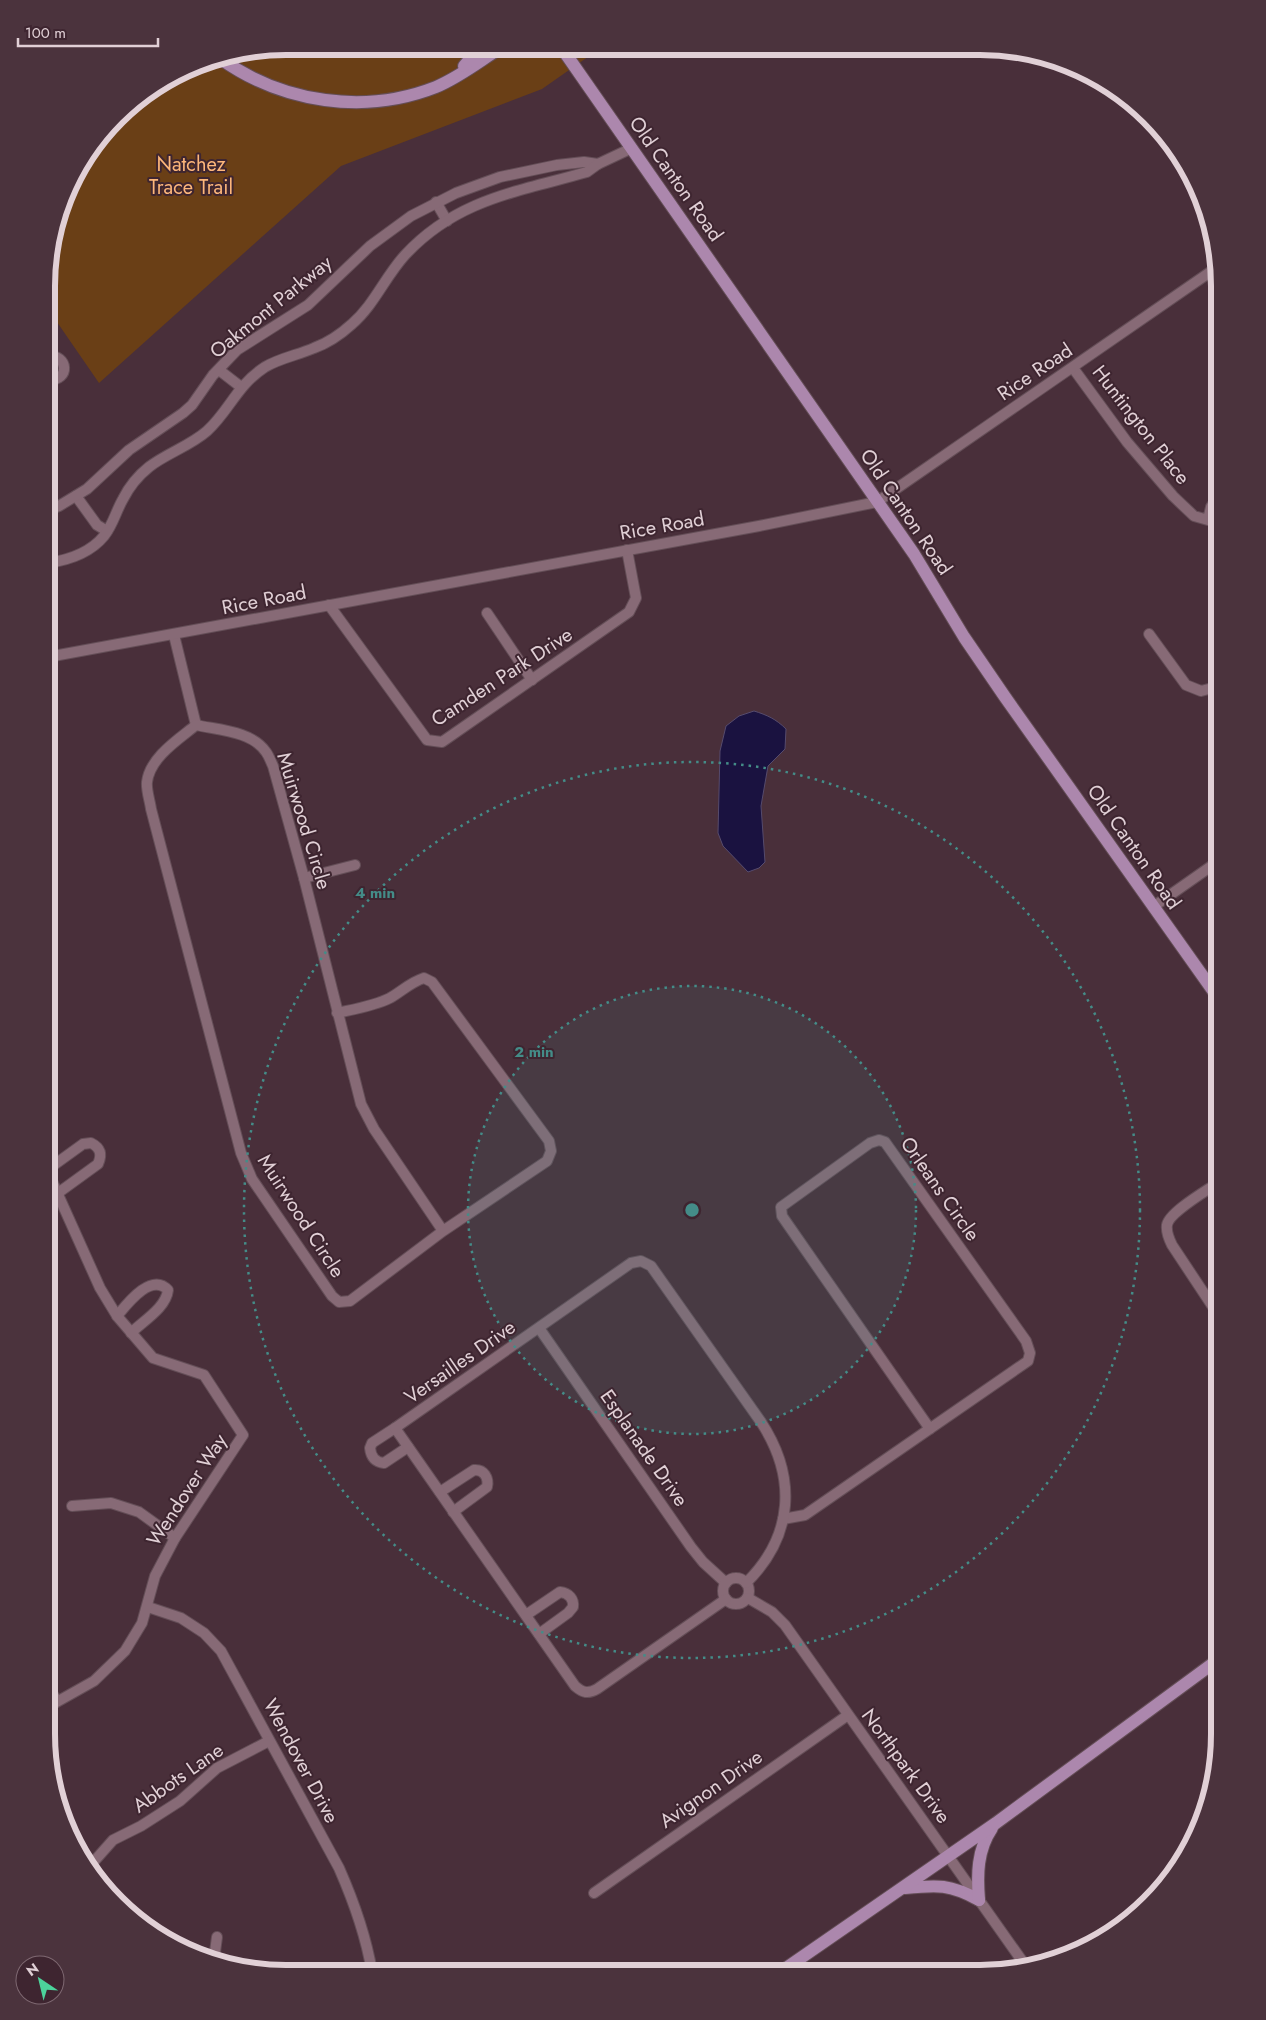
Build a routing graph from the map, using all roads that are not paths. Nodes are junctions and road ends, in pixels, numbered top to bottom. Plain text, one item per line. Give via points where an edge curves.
1 (472, 55) edge
2 (489, 55) edge
3 (567, 55) edge
4 (226, 63) edge
5 (448, 81) junction
6 (632, 148) junction
7 (598, 164) junction
8 (504, 176) junction
9 (508, 192) junction
10 (436, 202) junction
11 (446, 221) junction
12 (1211, 271) edge
13 (55, 357) edge
14 (1073, 368) junction
15 (219, 370) junction
16 (55, 380) edge
17 (241, 387) junction
18 (76, 496) junction
19 (877, 502) junction
20 (55, 506) edge
21 (1211, 507) edge
22 (107, 531) junction
23 (627, 550) junction
24 (55, 562) edge
25 (329, 605) junction
26 (486, 613) dead end
27 (174, 634) junction
28 (1149, 634) dead end
29 (55, 657) edge
30 (532, 680) junction
31 (1211, 688) edge
32 (196, 725) junction
33 (355, 865) dead end
34 (1211, 866) edge
35 (304, 878) junction
36 (1153, 906) junction
37 (1211, 987) edge
38 (337, 1013) junction
39 (55, 1164) edge
40 (55, 1187) edge
41 (1211, 1188) edge
42 (58, 1194) junction
43 (55, 1196) edge
44 (443, 1231) junction
45 (1211, 1304) edge
46 (117, 1316) junction
47 (539, 1328) junction
48 (131, 1333) junction
49 (395, 1428) junction
50 (930, 1428) junction
51 (408, 1447) junction
52 (440, 1492) junction
53 (72, 1506) dead end
54 (453, 1512) junction
55 (783, 1520) junction
56 (174, 1538) junction
57 (726, 1583) junction
58 (746, 1583) junction
59 (748, 1598) junction
60 (726, 1599) junction
61 (148, 1607) junction
62 (526, 1615) junction
63 (539, 1634) junction
64 (1211, 1665) edge
65 (55, 1698) edge
66 (57, 1701) joint
67 (848, 1715) junction
68 (269, 1740) junction
69 (996, 1823) junction
70 (949, 1856) junction
71 (94, 1862) edge
72 (903, 1888) junction
73 (594, 1893) dead end
74 (979, 1900) junction
75 (217, 1937) dead end
76 (213, 1953) edge
77 (1022, 1961) edge
78 (371, 1965) edge
79 (791, 1965) edge

1 - 5 main road
2 - 5 main road
3 - 6 main road, Old Canton Road
4 - 5 main road via 261,83 340,102 392,99
6 - 7 street, Oakmont Parkway
6 - 19 main road, Old Canton Road
7 - 8 street, Oakmont Parkway via 566,164
7 - 9 street, Oakmont Parkway via 587,172
8 - 9 street
8 - 10 street, Oakmont Parkway
9 - 11 street, Oakmont Parkway
10 - 11 street
10 - 15 street, Oakmont Parkway via 392,228 355,259 320,295 248,342
11 - 17 street, Oakmont Parkway via 404,256 352,324 314,348 268,366
12 - 14 street, Rice Road
13 - 16 street via 62,360 64,371
14 - 19 street, Rice Road
14 - 21 street, Huntington Place via 1127,442 1173,496 1194,516 1208,520
15 - 17 street
15 - 18 street, Oakmont Parkway via 183,413 129,450 99,480
17 - 22 street, Oakmont Parkway via 206,431 161,458 139,476 123,498
18 - 20 street, Oakmont Parkway
18 - 22 street via 97,524
19 - 23 street, Rice Road
19 - 36 main road, Old Canton Road via 914,554 1005,698
22 - 24 street, Oakmont Parkway via 83,553
23 - 25 street, Rice Road
23 - 30 street, Camden Park Drive via 636,598 629,612
25 - 27 street, Rice Road
25 - 30 street, Camden Park Drive via 427,740 442,742
26 - 30 street
27 - 29 street, Rice Road
27 - 32 street
28 - 31 street via 1186,685 1201,691
32 - 35 street, Muirwood Circle via 244,735 266,751
32 - 44 street, Muirwood Circle via 163,753 147,781 151,809 241,1153 252,1179 332,1296 340,1302 350,1301
33 - 35 street
34 - 36 street
35 - 38 street, Muirwood Circle
36 - 37 main road, Old Canton Road
38 - 44 street, Muirwood Circle via 361,1104 374,1129
38 - 44 street via 378,1003 424,978 432,982 549,1141 551,1151 547,1161
39 - 42 street via 83,1144 91,1143 100,1150 98,1164
40 - 42 street, Wendover Way
41 - 45 street via 1174,1213 1167,1223 1167,1232 1172,1245
42 - 43 street
42 - 46 street, Wendover Way via 100,1288
46 - 48 street, Wendover Way
46 - 48 street via 149,1286 158,1285 168,1290 161,1306
47 - 49 street, Versailles Drive
47 - 55 street, Versailles Drive via 632,1262 641,1261 651,1266 756,1414 776,1448 786,1487
47 - 57 street, Esplanade Drive via 691,1547
48 - 56 street, Wendover Way via 153,1358 204,1374 243,1436
49 - 51 street, Versailles Drive
49 - 51 street via 372,1443 372,1457 384,1463
50 - 50 street, Orleans Circle via 1028,1361 1030,1353 1026,1341 885,1142 879,1140 870,1143 781,1207 782,1216
50 - 55 street, Orleans Circle via 805,1515
51 - 52 street, Versailles Drive
52 - 54 street, Versailles Drive
52 - 54 street via 474,1470 484,1473 487,1487
53 - 56 street via 111,1503 139,1512
54 - 62 street, Versailles Drive
55 - 58 street, Versailles Drive via 776,1542
56 - 61 street, Wendover Way via 155,1576
57 - 58 street via 737,1578
57 - 60 street
58 - 59 street
59 - 60 street via 736,1604
59 - 67 street, Northpark Drive via 772,1612 785,1625
60 - 63 street, Versailles Drive via 590,1693 575,1686
61 - 66 street, Wendover Way via 125,1651 94,1681
61 - 68 street, Wendover Drive via 181,1618 204,1633 221,1651
62 - 63 street, Versailles Drive
62 - 63 street via 560,1592 571,1598 572,1607 568,1613
64 - 69 main road
65 - 66 street
67 - 70 street, Northpark Drive
67 - 73 street, Avignon Drive
68 - 71 street, Abbots Lane via 217,1768 180,1801 113,1840
68 - 78 street, Wendover Drive via 339,1868 352,1898
69 - 70 main road
69 - 74 main road via 986,1839 978,1865
70 - 72 main road
70 - 74 street, Northpark Drive
72 - 74 main road via 937,1885 963,1891
72 - 79 main road
74 - 77 street, Northpark Drive
75 - 76 street

